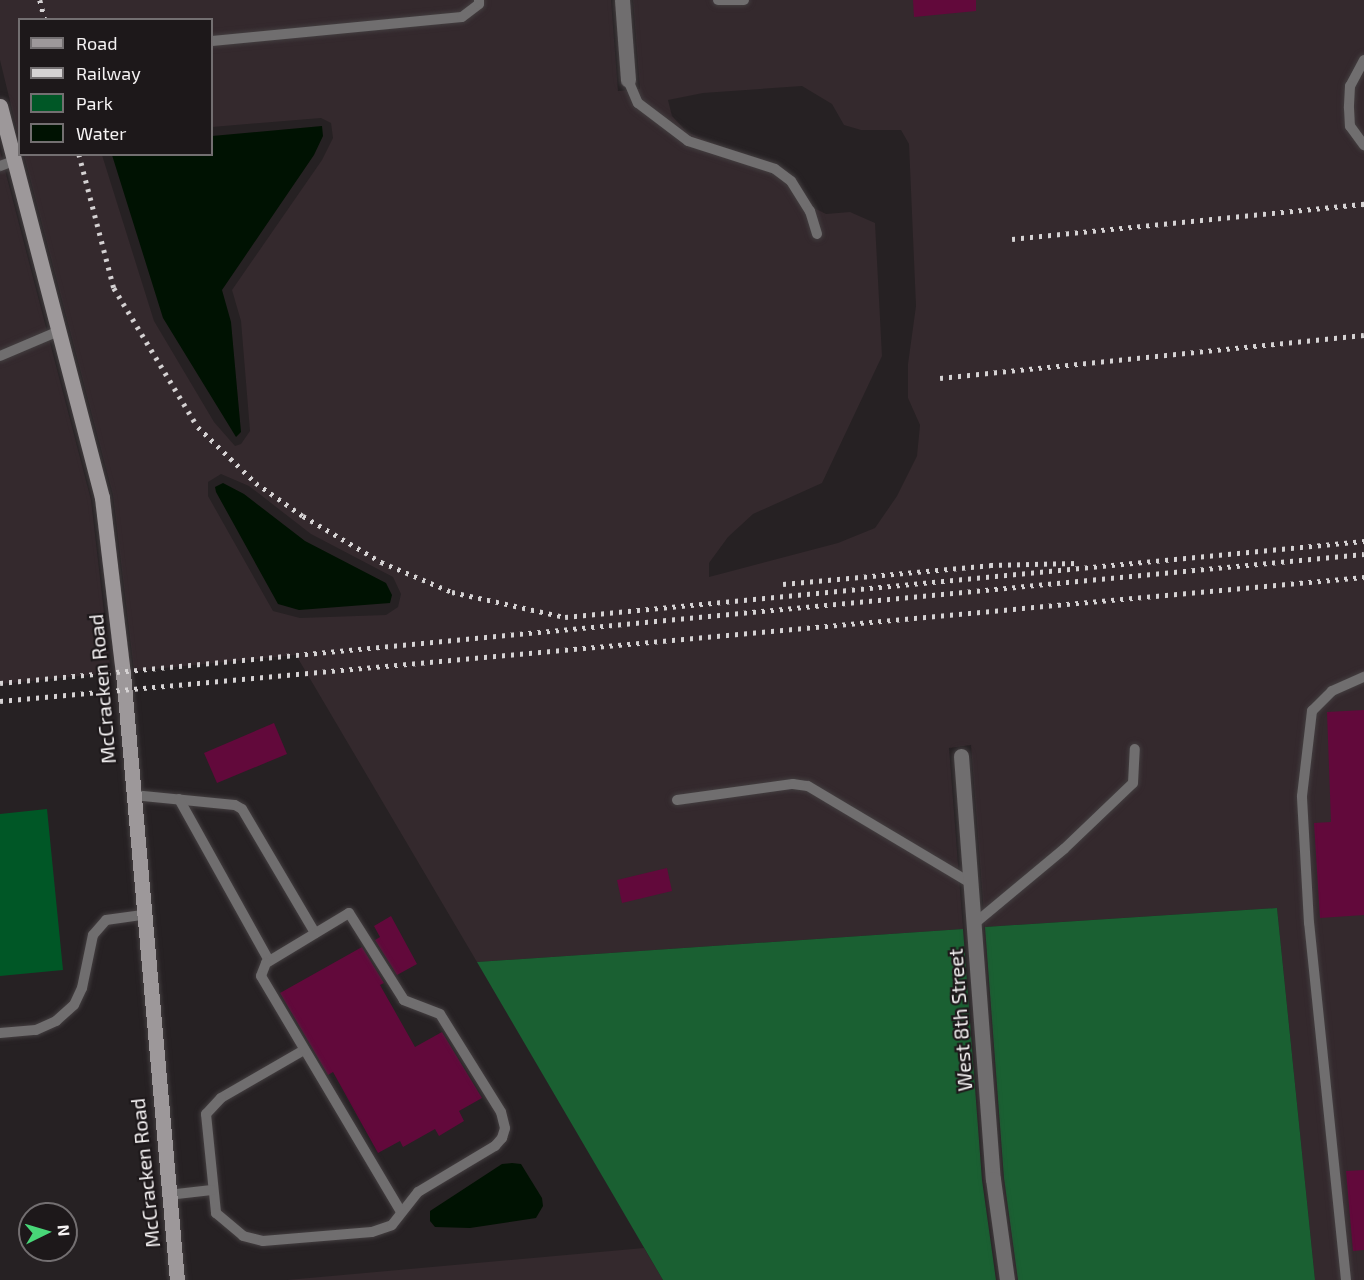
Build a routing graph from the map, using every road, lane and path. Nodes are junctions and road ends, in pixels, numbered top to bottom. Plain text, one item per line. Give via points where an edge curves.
1 (479, 0) edge
2 (622, 0) edge
3 (718, 0) edge
4 (744, 0) edge
5 (213, 41) edge
6 (1363, 60) edge
7 (628, 80) joint
8 (0, 106) edge
9 (1364, 145) edge
10 (7, 163) edge
11 (817, 234) dead end
12 (59, 331) junction
13 (0, 356) edge
14 (1364, 677) edge
15 (1135, 749) dead end
16 (961, 756) dead end
17 (133, 795) junction
18 (179, 799) junction
19 (678, 800) dead end
20 (970, 883) junction
21 (143, 915) junction
22 (974, 924) junction
23 (315, 933) junction
24 (269, 961) junction
25 (0, 1033) edge
26 (304, 1050) junction
27 (212, 1191) junction
28 (168, 1195) junction
29 (401, 1212) junction
30 (177, 1280) edge
31 (1007, 1280) edge
32 (1346, 1280) edge

1 - 5 lane via 462,17
2 - 7 street
3 - 4 lane
6 - 9 lane via 1350,86 1349,108 1350,126
7 - 11 lane via 638,104 688,141 775,169 790,181 810,212
8 - 10 street, McCracken Road
10 - 12 street, McCracken Road
12 - 13 lane
12 - 17 street, McCracken Road via 102,498
14 - 32 lane via 1332,691 1312,711 1302,796 1309,923
15 - 22 lane via 1133,783 1064,849
16 - 20 street, West 8th Street
17 - 18 lane
17 - 21 street, McCracken Road
18 - 23 lane via 242,809
18 - 24 lane
19 - 20 lane via 793,784 808,786
20 - 22 street, West 8th Street
21 - 25 lane via 106,920 93,935 82,988 74,1005 56,1021 36,1030
21 - 28 street, McCracken Road
22 - 31 street, West 8th Street via 993,1179
23 - 24 lane
23 - 29 lane via 349,913 404,1000 440,1014 503,1120 505,1128 495,1146 418,1192
24 - 26 lane via 261,968 261,976
26 - 27 lane via 221,1098 206,1114
26 - 29 lane
27 - 28 lane
27 - 29 lane via 221,1219 243,1236 263,1241 372,1232 392,1225
28 - 30 street, McCracken Road

